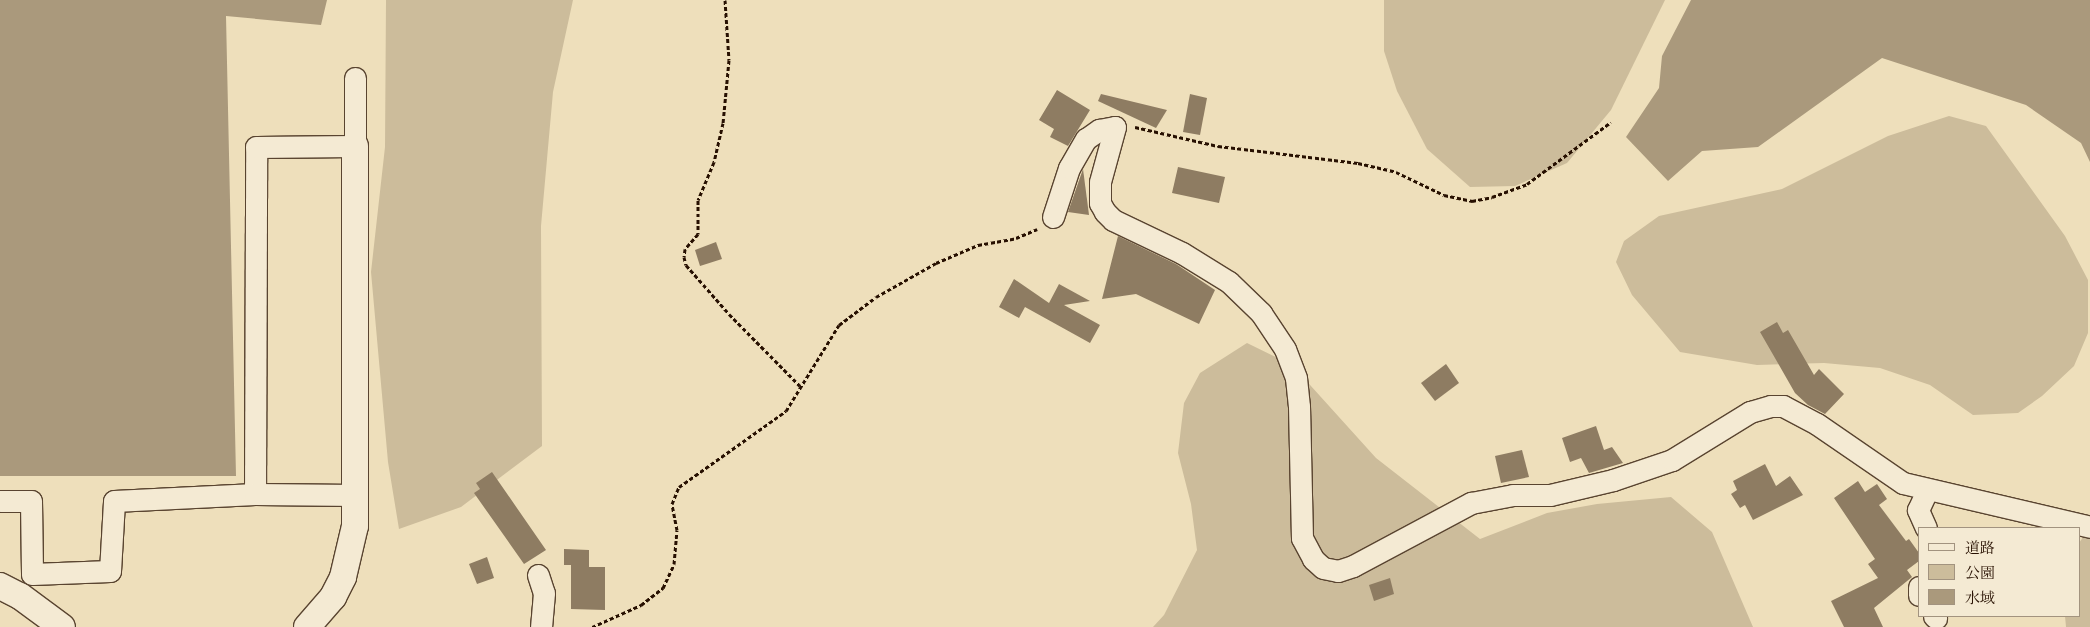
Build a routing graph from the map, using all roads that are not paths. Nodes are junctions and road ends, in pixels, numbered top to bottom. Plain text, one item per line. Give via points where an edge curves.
1 (356, 78) dead end
2 (355, 146) junction
3 (1053, 218) road end
4 (1927, 491) junction
5 (255, 494) junction
6 (357, 495) junction
7 (0, 501) edge
8 (1926, 527) edge
9 (2090, 527) edge
10 (538, 575) dead end
11 (18, 585) edge
12 (62, 627) edge
13 (308, 627) edge
14 (541, 627) edge

1 - 2 street
2 - 5 street via 256,146
2 - 6 street
3 - 4 street via 1069,168 1086,139 1099,130 1115,127 1100,182 1100,202 1105,212 1113,220 1182,252 1229,282 1261,313 1285,348 1296,378 1299,406 1302,538 1313,559 1324,568 1338,571 1353,566 1471,503 1513,495 1550,495 1613,480 1672,460 1750,412 1771,406 1783,406 1817,424 1903,483
4 - 8 street via 1918,510
4 - 9 street
5 - 6 street
5 - 11 street via 114,501 110,571
6 - 13 street via 355,526 343,577 333,597
7 - 11 street via 31,501
10 - 14 street via 544,592
11 - 12 street

